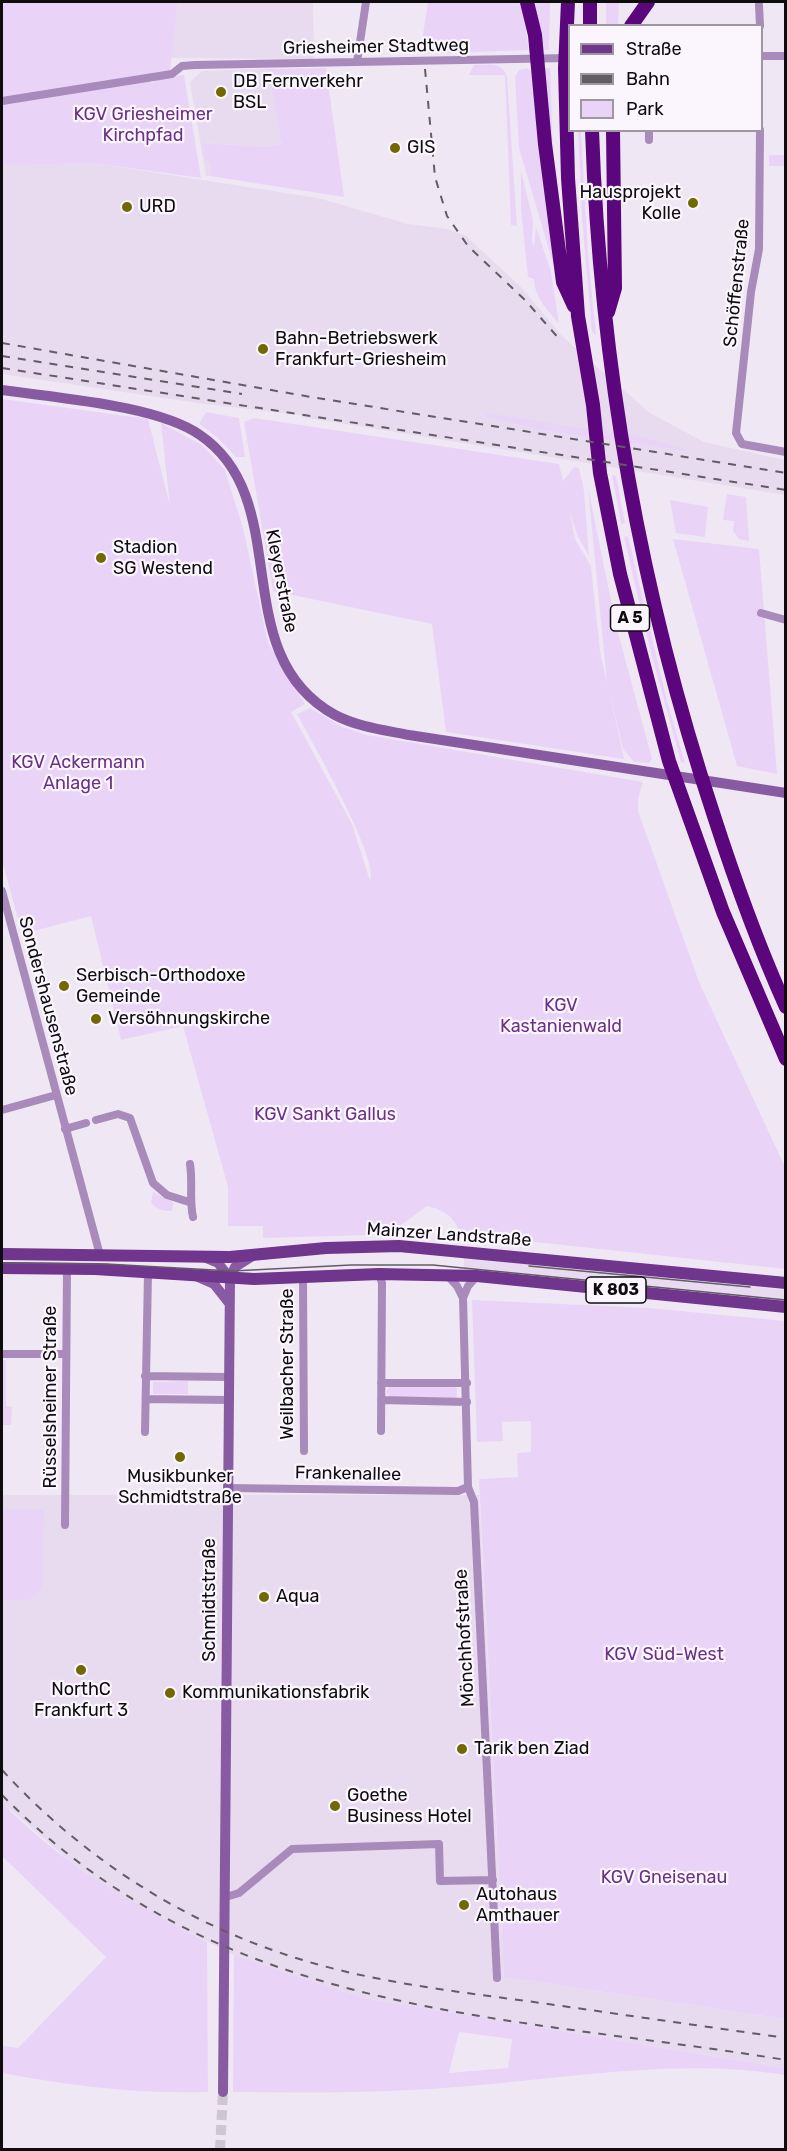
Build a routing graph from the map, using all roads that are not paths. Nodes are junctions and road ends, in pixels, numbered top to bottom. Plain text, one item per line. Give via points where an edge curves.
1 (366, 2) edge
2 (527, 2) edge
3 (568, 2) edge
4 (590, 2) edge
5 (648, 2) edge
6 (759, 5) dead end
7 (590, 24) edge
8 (632, 24) edge
9 (760, 24) edge
10 (763, 56) edge
11 (786, 56) edge
12 (567, 58) edge
13 (357, 62) junction
14 (2, 101) edge
15 (568, 132) edge
16 (568, 132) edge
17 (592, 132) edge
18 (613, 132) edge
19 (649, 132) edge
20 (760, 132) edge
21 (649, 140) dead end
22 (606, 317) junction
23 (579, 322) junction
24 (2, 390) edge
25 (786, 452) edge
26 (761, 613) dead end
27 (786, 620) edge
28 (786, 793) edge
29 (2, 891) edge
30 (786, 1007) edge
31 (786, 1059) edge
32 (56, 1095) junction
33 (2, 1110) edge
34 (96, 1120) dead end
35 (86, 1123) dead end
36 (66, 1129) junction
37 (190, 1164) dead end
38 (189, 1202) junction
39 (193, 1217) dead end
40 (2, 1254) edge
41 (100, 1255) junction
42 (254, 1255) junction
43 (202, 1257) junction
44 (2, 1268) edge
45 (67, 1269) junction
46 (148, 1273) junction
47 (379, 1274) junction
48 (447, 1275) junction
49 (195, 1276) junction
50 (477, 1276) junction
51 (303, 1277) junction
52 (230, 1278) junction
53 (786, 1283) edge
54 (463, 1298) junction
55 (229, 1303) junction
56 (786, 1307) edge
57 (2, 1354) edge
58 (66, 1354) junction
59 (146, 1376) junction
60 (228, 1377) junction
61 (381, 1383) junction
62 (466, 1383) junction
63 (146, 1399) junction
64 (228, 1400) junction
65 (381, 1400) junction
66 (467, 1402) junction
67 (381, 1431) dead end
68 (145, 1432) dead end
69 (304, 1451) dead end
70 (468, 1487) junction
71 (227, 1488) junction
72 (64, 1525) dead end
73 (493, 1880) junction
74 (226, 1897) junction
75 (497, 1978) dead end
76 (223, 2092) tunnel mouth

1 - 13 street
2 - 23 highway via 533,21 562,282
3 - 12 highway, A 5
4 - 7 highway
5 - 8 highway
6 - 9 street
10 - 11 street
12 - 13 street, Griesheimer Stadtweg
12 - 15 highway, A 5
13 - 14 street, Griesheimer Stadtweg via 182,66 172,74
16 - 23 highway, A 5 via 569,205
17 - 22 highway, A 5
18 - 22 highway via 615,288
19 - 21 street
20 - 25 street, Schöffenstraße via 759,249 737,438 746,445
22 - 30 highway, A 5 via 627,478 660,636 695,761 738,889
23 - 31 highway, A 5 via 600,473 634,636 669,761 723,912
24 - 28 street, Kleyerstraße via 160,416 187,426 211,443 232,468 246,498 279,653 289,673 308,695 336,716 409,735
26 - 27 street
29 - 32 street, Sondershausenstraße
32 - 33 street
32 - 36 street, Sondershausenstraße
34 - 38 street via 118,1114 130,1118 153,1183 167,1195
35 - 36 street
36 - 41 street, Sondershausenstraße
37 - 38 street via 193,1181
38 - 39 street
40 - 41 main road, Mainzer Landstraße
41 - 43 main road, Mainzer Landstraße
42 - 43 main road, Mainzer Landstraße
42 - 52 street via 235,1268
42 - 53 main road, Mainzer Landstraße / K 803 via 399,1246
43 - 52 street via 218,1263
44 - 45 main road
45 - 46 main road
45 - 58 street, Rüsselsheimer Straße
46 - 49 main road
46 - 59 street
47 - 48 main road
47 - 51 main road
47 - 61 street
48 - 50 main road, K 803
48 - 54 street
49 - 52 main road
49 - 55 street via 214,1284
50 - 54 street
50 - 56 main road, K 803
51 - 52 main road
51 - 69 street, Weilbacher Straße
52 - 55 street, Schmidtstraße
54 - 62 street, Mönchhofstraße
55 - 60 street, Schmidtstraße
57 - 58 street
58 - 72 street, Rüsselsheimer Straße
59 - 60 street
59 - 63 street
60 - 64 street, Schmidtstraße
61 - 62 street
61 - 65 street
62 - 66 street, Mönchhofstraße
63 - 64 street
63 - 68 street
64 - 71 street, Schmidtstraße
65 - 66 street
65 - 67 street
66 - 70 street, Mönchhofstraße
70 - 71 street, Frankenallee via 458,1491
70 - 73 street, Mönchhofstraße via 474,1507
71 - 74 street, Schmidtstraße
73 - 74 street via 440,1881 439,1844 292,1849 239,1893
73 - 75 street, Mönchhofstraße
74 - 76 street, Schmidtstraße

